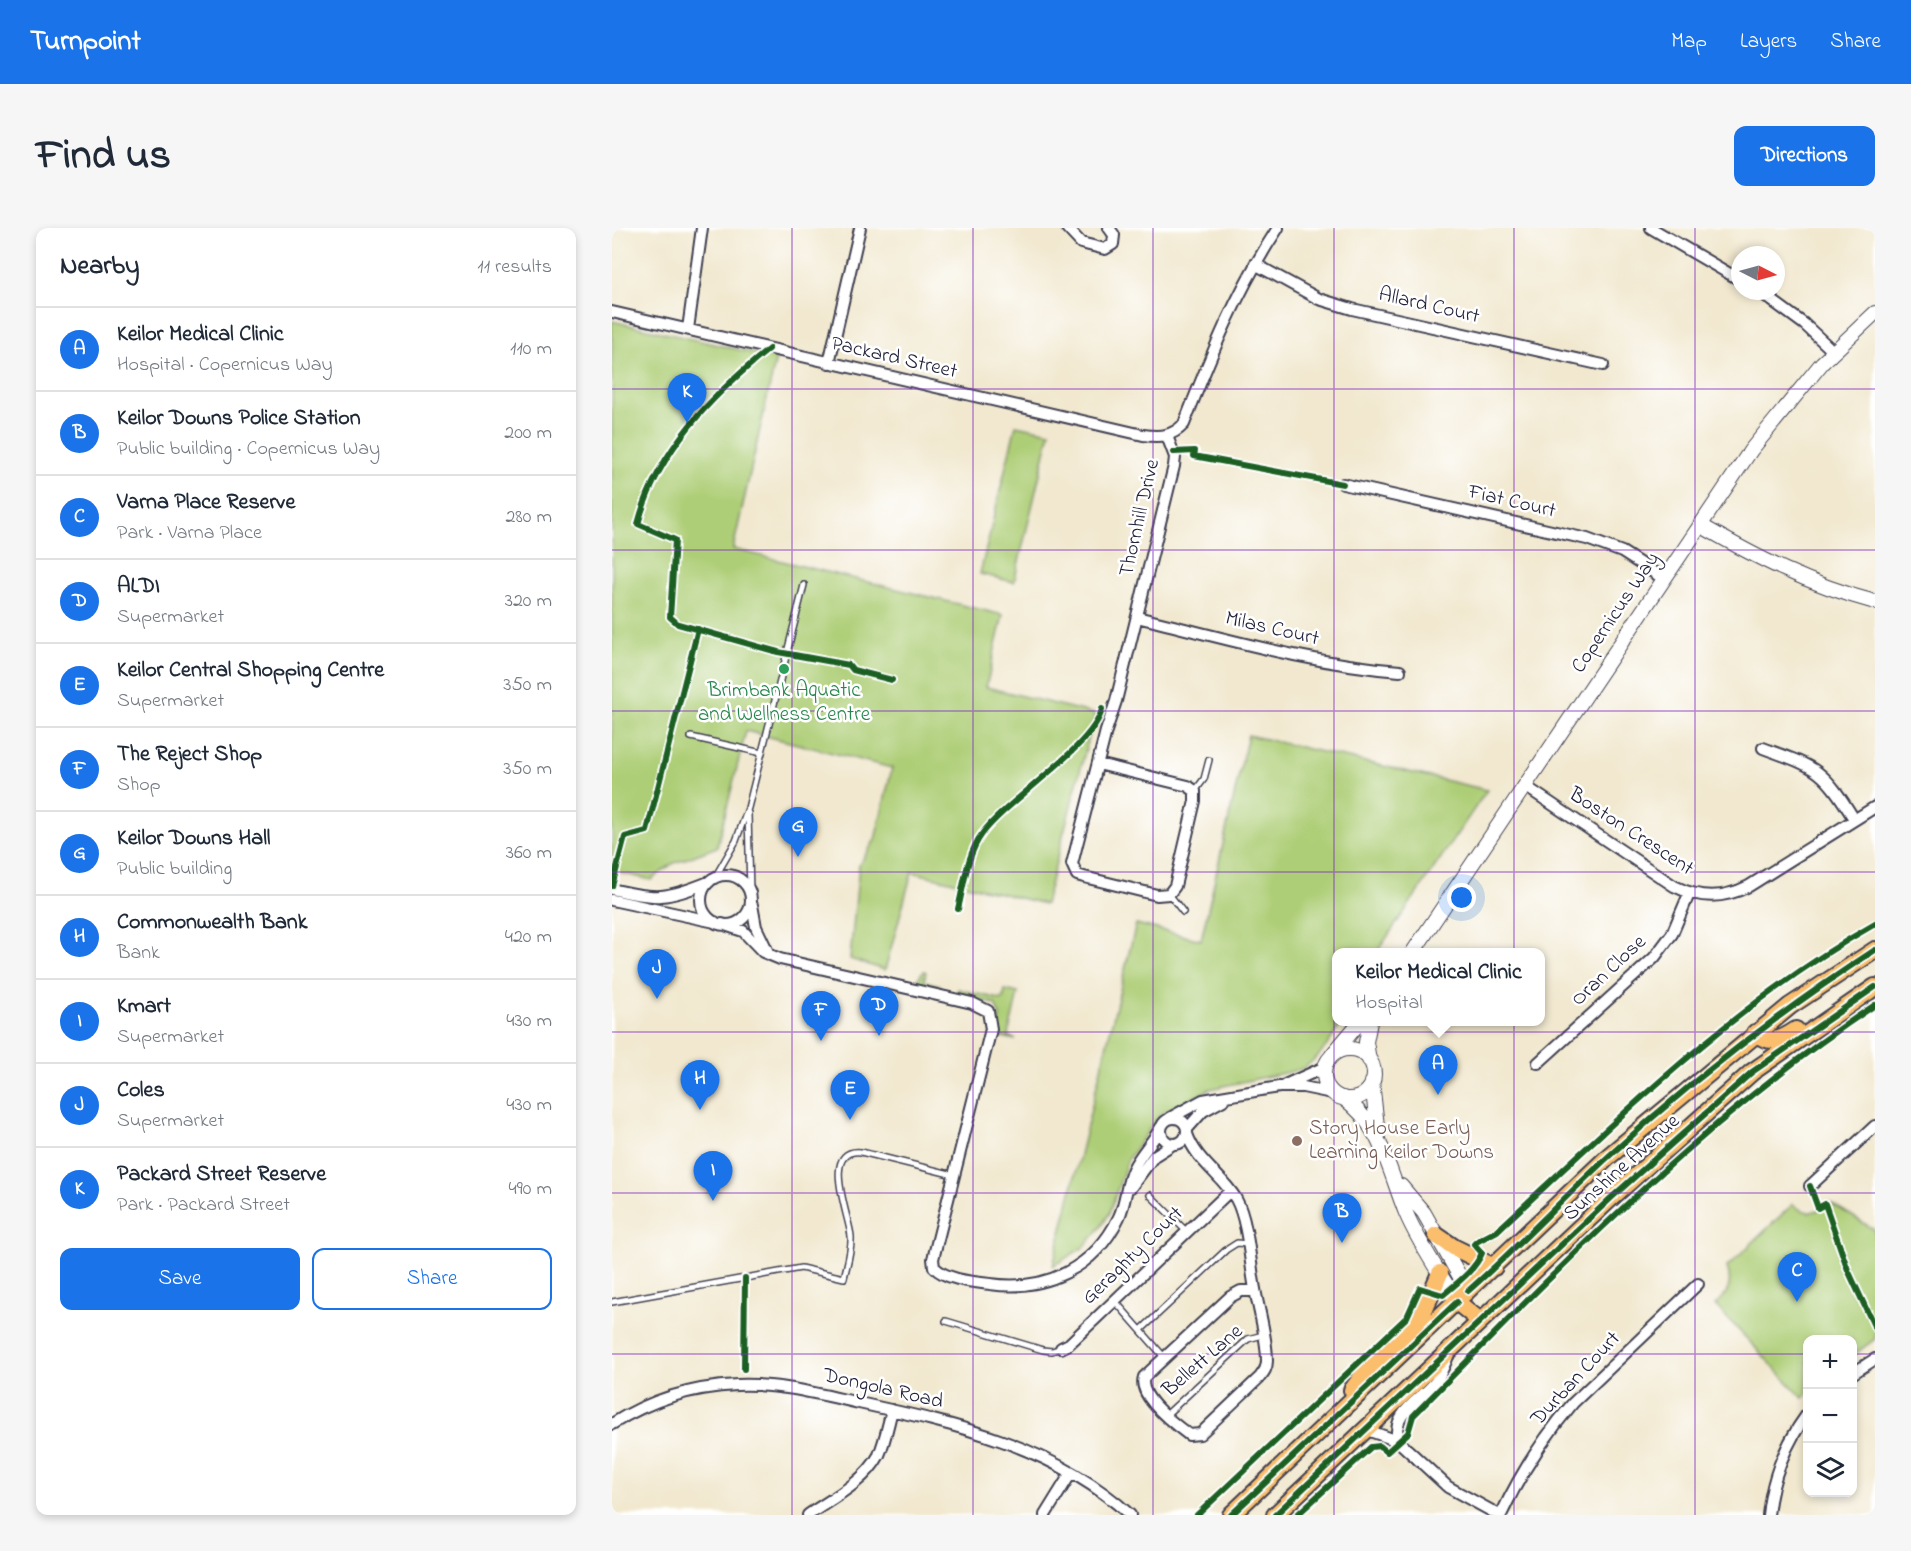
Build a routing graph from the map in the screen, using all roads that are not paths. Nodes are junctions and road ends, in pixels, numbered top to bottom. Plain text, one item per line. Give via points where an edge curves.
1 (702, 228) edge
2 (860, 228) edge
3 (1067, 228) edge
4 (1109, 228) edge
5 (1278, 228) edge
6 (1651, 228) edge
7 (1254, 264) junction
8 (1731, 274) edge
9 (1771, 300) edge
10 (612, 312) edge
11 (1875, 313) edge
12 (688, 329) junction
13 (1833, 351) junction
14 (829, 363) junction
15 (1602, 365) dead end
16 (1167, 436) junction
17 (1343, 484) dead end
18 (1700, 525) junction
19 (1664, 579) junction
20 (804, 585) dead end
21 (1875, 602) edge
22 (1137, 617) junction
23 (1400, 671) dead end
24 (691, 737) dead end
25 (1763, 748) dead end
26 (762, 753) junction
27 (1209, 760) dead end
28 (1098, 764) junction
29 (1525, 786) junction
30 (1195, 792) junction
31 (1875, 807) edge
32 (748, 808) junction
33 (1854, 819) junction
34 (711, 880) junction
35 (612, 889) edge
36 (1170, 894) junction
37 (1689, 894) junction
38 (750, 895) junction
39 (612, 900) edge
40 (1183, 912) dead end
41 (718, 923) junction
42 (1416, 948) edge
43 (1875, 951) edge
44 (768, 953) junction
45 (1875, 958) edge
46 (1848, 968) junction
47 (1875, 987) edge
48 (1356, 1026) edge
49 (1369, 1026) edge
50 (1755, 1033) junction
51 (1369, 1060) junction
52 (1327, 1063) junction
53 (1538, 1063) dead end
54 (1372, 1082) junction
55 (1279, 1087) junction
56 (1337, 1095) junction
57 (1231, 1096) junction
58 (1170, 1118) junction
59 (1875, 1126) edge
60 (1161, 1127) junction
61 (1187, 1131) junction
62 (1379, 1143) junction
63 (1174, 1144) junction
64 (1198, 1155) junction
65 (955, 1175) junction
66 (1396, 1180) junction
67 (1810, 1186) dead end
68 (1230, 1191) junction
69 (1127, 1192) junction
70 (1150, 1195) dead end
71 (1186, 1232) junction
72 (1436, 1235) junction
73 (1247, 1244) junction
74 (1494, 1267) junction
75 (1440, 1273) junction
76 (1698, 1284) dead end
77 (1255, 1291) junction
78 (1463, 1296) junction
79 (1115, 1300) junction
80 (612, 1302) edge
81 (946, 1321) dead end
82 (1480, 1321) junction
83 (1141, 1330) junction
84 (1263, 1335) junction
85 (1453, 1346) junction
86 (1061, 1348) joint
87 (1165, 1358) junction
88 (1875, 1359) edge
89 (1857, 1371) edge
90 (892, 1410) junction
91 (1166, 1415) junction
92 (1803, 1420) edge
93 (612, 1424) edge
94 (1322, 1429) junction
95 (1367, 1430) junction
96 (1398, 1442) junction
97 (1071, 1473) junction
98 (807, 1515) edge
99 (1045, 1515) edge
100 (1130, 1515) edge
101 (1231, 1515) edge
102 (1275, 1515) edge
103 (1500, 1515) edge
104 (1768, 1515) edge

1 - 12 street
2 - 14 street
3 - 4 street via 1081,243 1105,249 1113,244 1114,235
5 - 7 street, Thornhill Drive
6 - 8 street
7 - 15 street, Allard Court via 1290,286 1341,306
7 - 16 street, Thornhill Drive via 1224,321 1184,424
9 - 13 street
10 - 12 street, Packard Street
11 - 13 street, Copernicus Way
12 - 14 street, Packard Street
13 - 18 street, Copernicus Way via 1775,419
14 - 16 street, Packard Street via 1143,435
16 - 22 street, Thornhill Drive via 1175,457 1174,466
17 - 19 street, Fiat Court via 1587,539 1622,552
18 - 19 street, Copernicus Way
18 - 21 street via 1783,571
19 - 29 street, Copernicus Way
20 - 26 lane
22 - 23 street, Milas Court via 1317,660
22 - 28 street, Thornhill Drive
24 - 26 lane
25 - 33 street via 1812,766 1824,775
26 - 32 lane
27 - 30 lane via 1204,779
28 - 30 street via 1188,786
28 - 36 street, Thornhill Drive via 1072,864 1074,870 1084,877 1157,895
29 - 37 street, Boston Crescent
29 - 42 street, Copernicus Way
30 - 36 street
31 - 33 street, Boston Crescent
32 - 34 lane via 736,841
32 - 38 lane
33 - 37 street, Boston Crescent via 1736,892 1706,897
34 - 35 street via 655,898
34 - 38 street via 726,875 738,878
34 - 41 street via 702,900 705,913
36 - 40 lane
37 - 53 street, Oran Close via 1672,934 1654,958
38 - 41 street via 750,906 743,918 729,924
38 - 44 street via 753,916
39 - 41 street
41 - 44 street via 743,931
43 - 46 main road, Sunshine Avenue
44 - 65 street via 976,1004 988,1011 991,1029
45 - 46 main road
46 - 50 main road, Sunshine Avenue
47 - 50 main road via 1824,1010 1784,1038 1768,1040
47 - 82 main road, Sunshine Avenue via 1752,1072
48 - 52 street
49 - 51 street via 1366,1042
50 - 74 main road, Sunshine Avenue via 1609,1156
51 - 52 street via 1349,1049 1338,1052
51 - 54 street via 1374,1074
52 - 55 street
52 - 56 street via 1324,1078
54 - 56 street via 1357,1098
54 - 62 street
55 - 56 street via 1303,1087
55 - 57 street
56 - 62 street via 1362,1114
57 - 58 street via 1197,1102
57 - 61 street via 1203,1111
58 - 60 street
58 - 61 street via 1183,1121
59 - 67 street
60 - 63 street via 1163,1138
60 - 69 street via 1132,1170
61 - 63 street via 1181,1142
61 - 64 street
62 - 66 street
63 - 64 street
63 - 69 street via 1160,1150 1148,1162
64 - 68 street
65 - 69 street via 934,1253 934,1267 957,1278 1006,1286 1050,1280 1080,1265 1110,1233
65 - 80 lane via 861,1152 851,1152 840,1162 838,1172 851,1235 844,1278 801,1268
66 - 72 street via 1424,1213
66 - 75 street via 1407,1215
68 - 71 street, Geraghty Court
68 - 73 street via 1239,1206
70 - 71 lane
71 - 79 street, Geraghty Court
72 - 74 main road
72 - 78 street
73 - 77 street
73 - 83 lane via 1237,1243 1226,1250
74 - 78 main road, Sunshine Avenue
75 - 78 street
75 - 94 main road via 1422,1315 1370,1366
76 - 103 street, Durban Court via 1555,1424
77 - 84 street
77 - 87 street via 1241,1291 1230,1297
78 - 82 main road
78 - 94 main road, Sunshine Avenue
79 - 83 lane
79 - 86 street, Geraghty Court
81 - 86 lane via 1043,1350
82 - 85 main road, Sunshine Avenue
83 - 87 lane
84 - 91 lane, Bellett Lane via 1248,1339
84 - 91 street via 1265,1371 1200,1434 1189,1435
85 - 95 main road, Sunshine Avenue
85 - 96 street via 1437,1380 1401,1416 1396,1430
87 - 91 street via 1144,1377 1142,1386
88 - 89 street
90 - 93 street, Dongola Road via 807,1391 736,1385 669,1396
90 - 97 street, Dongola Road via 997,1437
90 - 98 street via 872,1465
92 - 104 street via 1780,1461
94 - 101 main road, Sunshine Avenue
95 - 96 street
95 - 102 main road, Sunshine Avenue
96 - 103 street via 1448,1486
97 - 99 street
97 - 100 street, Dongola Road

